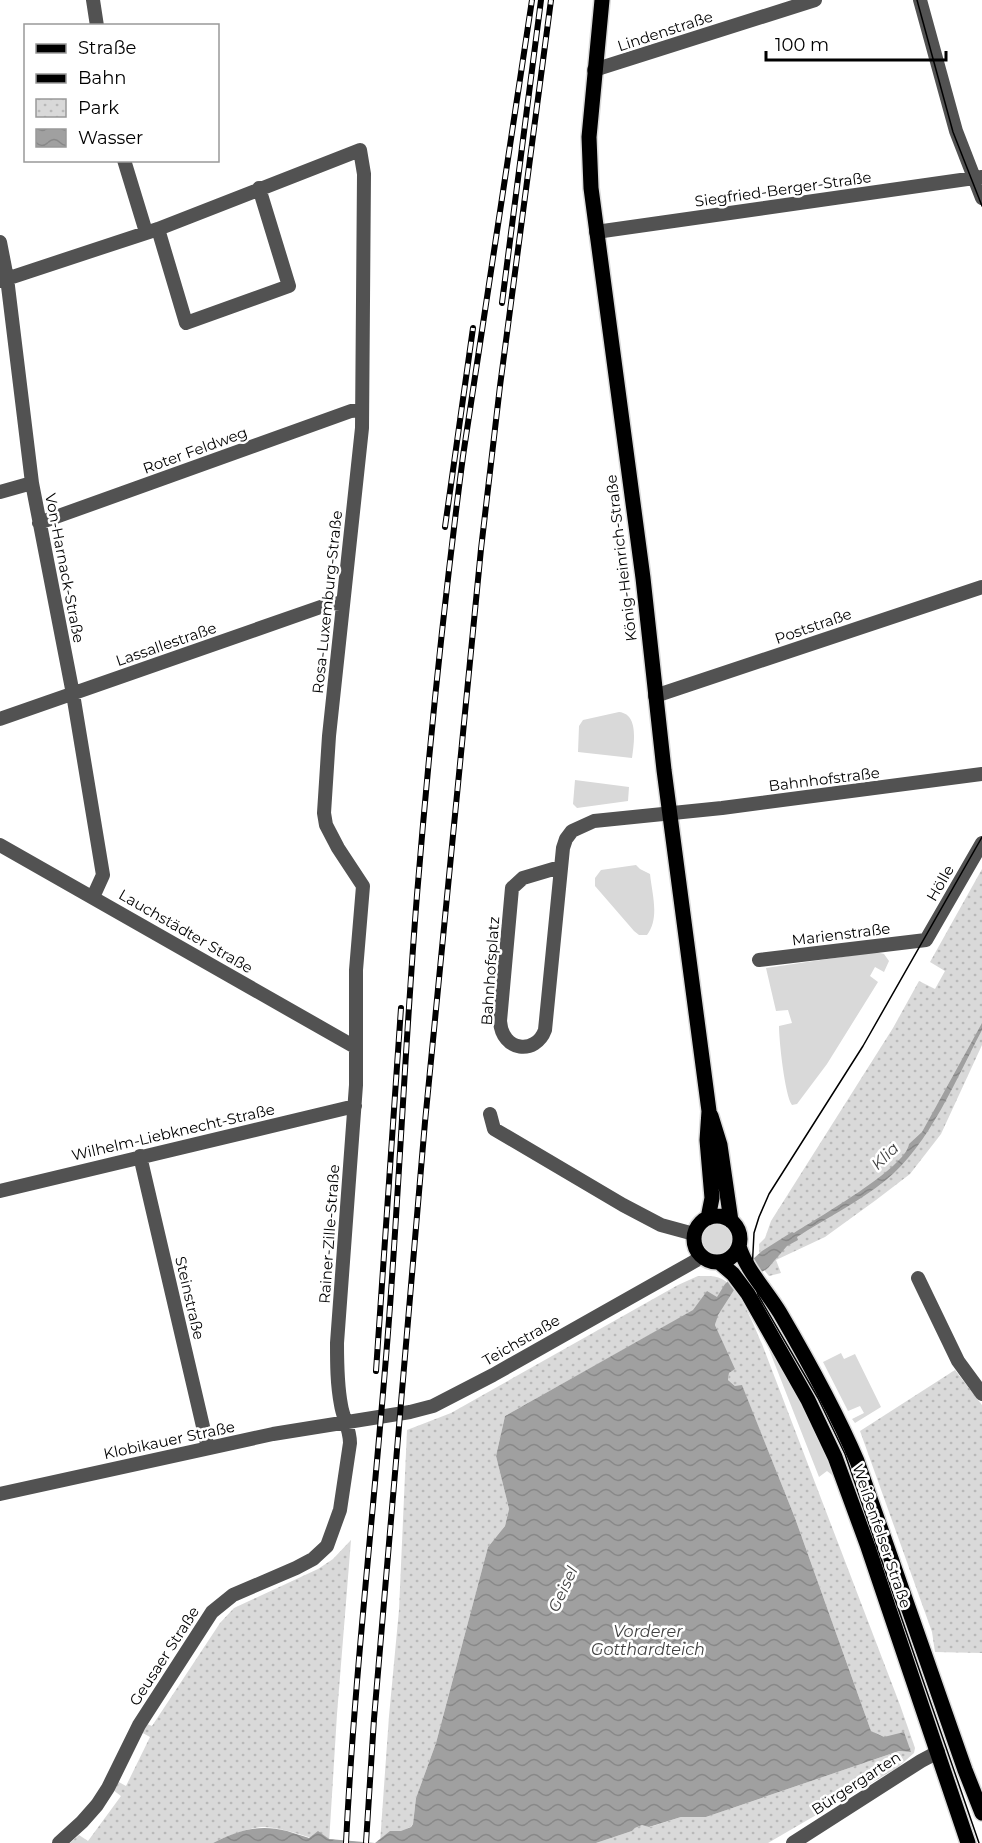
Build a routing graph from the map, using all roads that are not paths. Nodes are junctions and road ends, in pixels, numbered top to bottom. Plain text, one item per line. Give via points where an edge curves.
1 (93, 0) edge
2 (602, 0) edge
3 (815, 0) edge
4 (920, 0) edge
5 (97, 24) edge
6 (594, 70) junction
7 (125, 162) edge
8 (978, 178) edge
9 (259, 188) junction
10 (982, 198) edge
11 (152, 230) junction
12 (596, 232) junction
13 (0, 242) edge
14 (3, 279) edge
15 (362, 410) junction
16 (32, 483) junction
17 (0, 492) edge
18 (39, 523) junction
19 (982, 587) edge
20 (343, 604) junction
21 (73, 694) junction
22 (655, 696) junction
23 (0, 719) edge
24 (975, 776) edge
25 (982, 788) edge
26 (670, 813) junction
27 (982, 843) edge
28 (0, 845) edge
29 (560, 867) junction
30 (93, 897) junction
31 (926, 940) joint
32 (759, 960) dead end
33 (355, 1047) junction
34 (355, 1106) junction
35 (709, 1111) junction
36 (490, 1114) dead end
37 (140, 1156) junction
38 (0, 1191) edge
39 (708, 1218) junction
40 (731, 1221) junction
41 (694, 1234) junction
42 (739, 1246) junction
43 (700, 1255) junction
44 (719, 1262) junction
45 (918, 1278) dead end
46 (982, 1394) edge
47 (346, 1423) junction
48 (208, 1448) junction
49 (0, 1494) edge
50 (938, 1752) junction
51 (982, 1813) edge
52 (59, 1843) edge
53 (794, 1843) edge
54 (968, 1843) edge

1 - 5 street
2 - 6 main road, König-Heinrich-Straße
3 - 6 street, Lindenstraße
4 - 8 street via 956,131
6 - 12 main road, König-Heinrich-Straße via 589,162
7 - 11 street
8 - 10 street
8 - 12 street, Siegfried-Berger-Straße
9 - 11 street
9 - 11 street via 289,286 186,323
9 - 15 street, Rosa-Luxemburg-Straße via 360,150 364,174
11 - 14 street
12 - 22 main road, König-Heinrich-Straße
13 - 14 street, Von-Harnack-Straße
14 - 16 street, Von-Harnack-Straße
15 - 18 street, Roter Feldweg
15 - 20 street, Rosa-Luxemburg-Straße
16 - 17 street
16 - 18 street, Von-Harnack-Straße
18 - 21 street, Von-Harnack-Straße
19 - 22 street, Poststraße
20 - 21 street, Lassallestraße via 332,603
20 - 33 street, Rosa-Luxemburg-Straße via 324,813 338,848 363,886
21 - 23 street, Lassallestraße
21 - 30 street, Von-Harnack-Straße via 103,875
22 - 26 main road, König-Heinrich-Straße
24 - 25 street
24 - 26 street, Bahnhofstraße
26 - 29 street, Bahnhofsplatz via 583,825 566,839
26 - 35 main road, König-Heinrich-Straße
27 - 31 street, Hölle
28 - 30 street, Lauchstädter Straße
29 - 29 street, Bahnhofsplatz via 546,1025 536,1042 525,1046 512,1044 502,1035 500,1021 512,888 524,878
30 - 33 street, Lauchstädter Straße
31 - 32 street, Marienstraße
33 - 34 street, Rainer-Zille-Straße
34 - 37 street, Wilhelm-Liebknecht-Straße
34 - 47 street, Rainer-Zille-Straße via 337,1342 337,1378
35 - 39 main road, König-Heinrich-Straße via 706,1140 712,1198
35 - 40 main road, König-Heinrich-Straße via 720,1145
36 - 41 street via 494,1129 623,1205 661,1225
37 - 38 street, Wilhelm-Liebknecht-Straße
37 - 48 street, Steinstraße
39 - 40 main road via 720,1216
39 - 41 main road
40 - 42 main road via 740,1234
41 - 43 main road
42 - 44 main road via 732,1257
42 - 51 main road, Weißenfelser Straße via 823,1388 849,1442
43 - 44 main road
43 - 47 street, Teichstraße via 450,1399 410,1412
44 - 50 main road, Weißenfelser Straße via 748,1294 818,1419 854,1504
45 - 46 street via 958,1361
47 - 48 street, Klobikauer Straße
47 - 52 street, Geusaer Straße via 350,1438 348,1466 340,1510 327,1546 296,1568 232,1595 212,1612 139,1725 108,1788 82,1822
48 - 49 street, Klobikauer Straße
50 - 53 street, Bürgergarten
50 - 54 main road, Weißenfelser Straße

